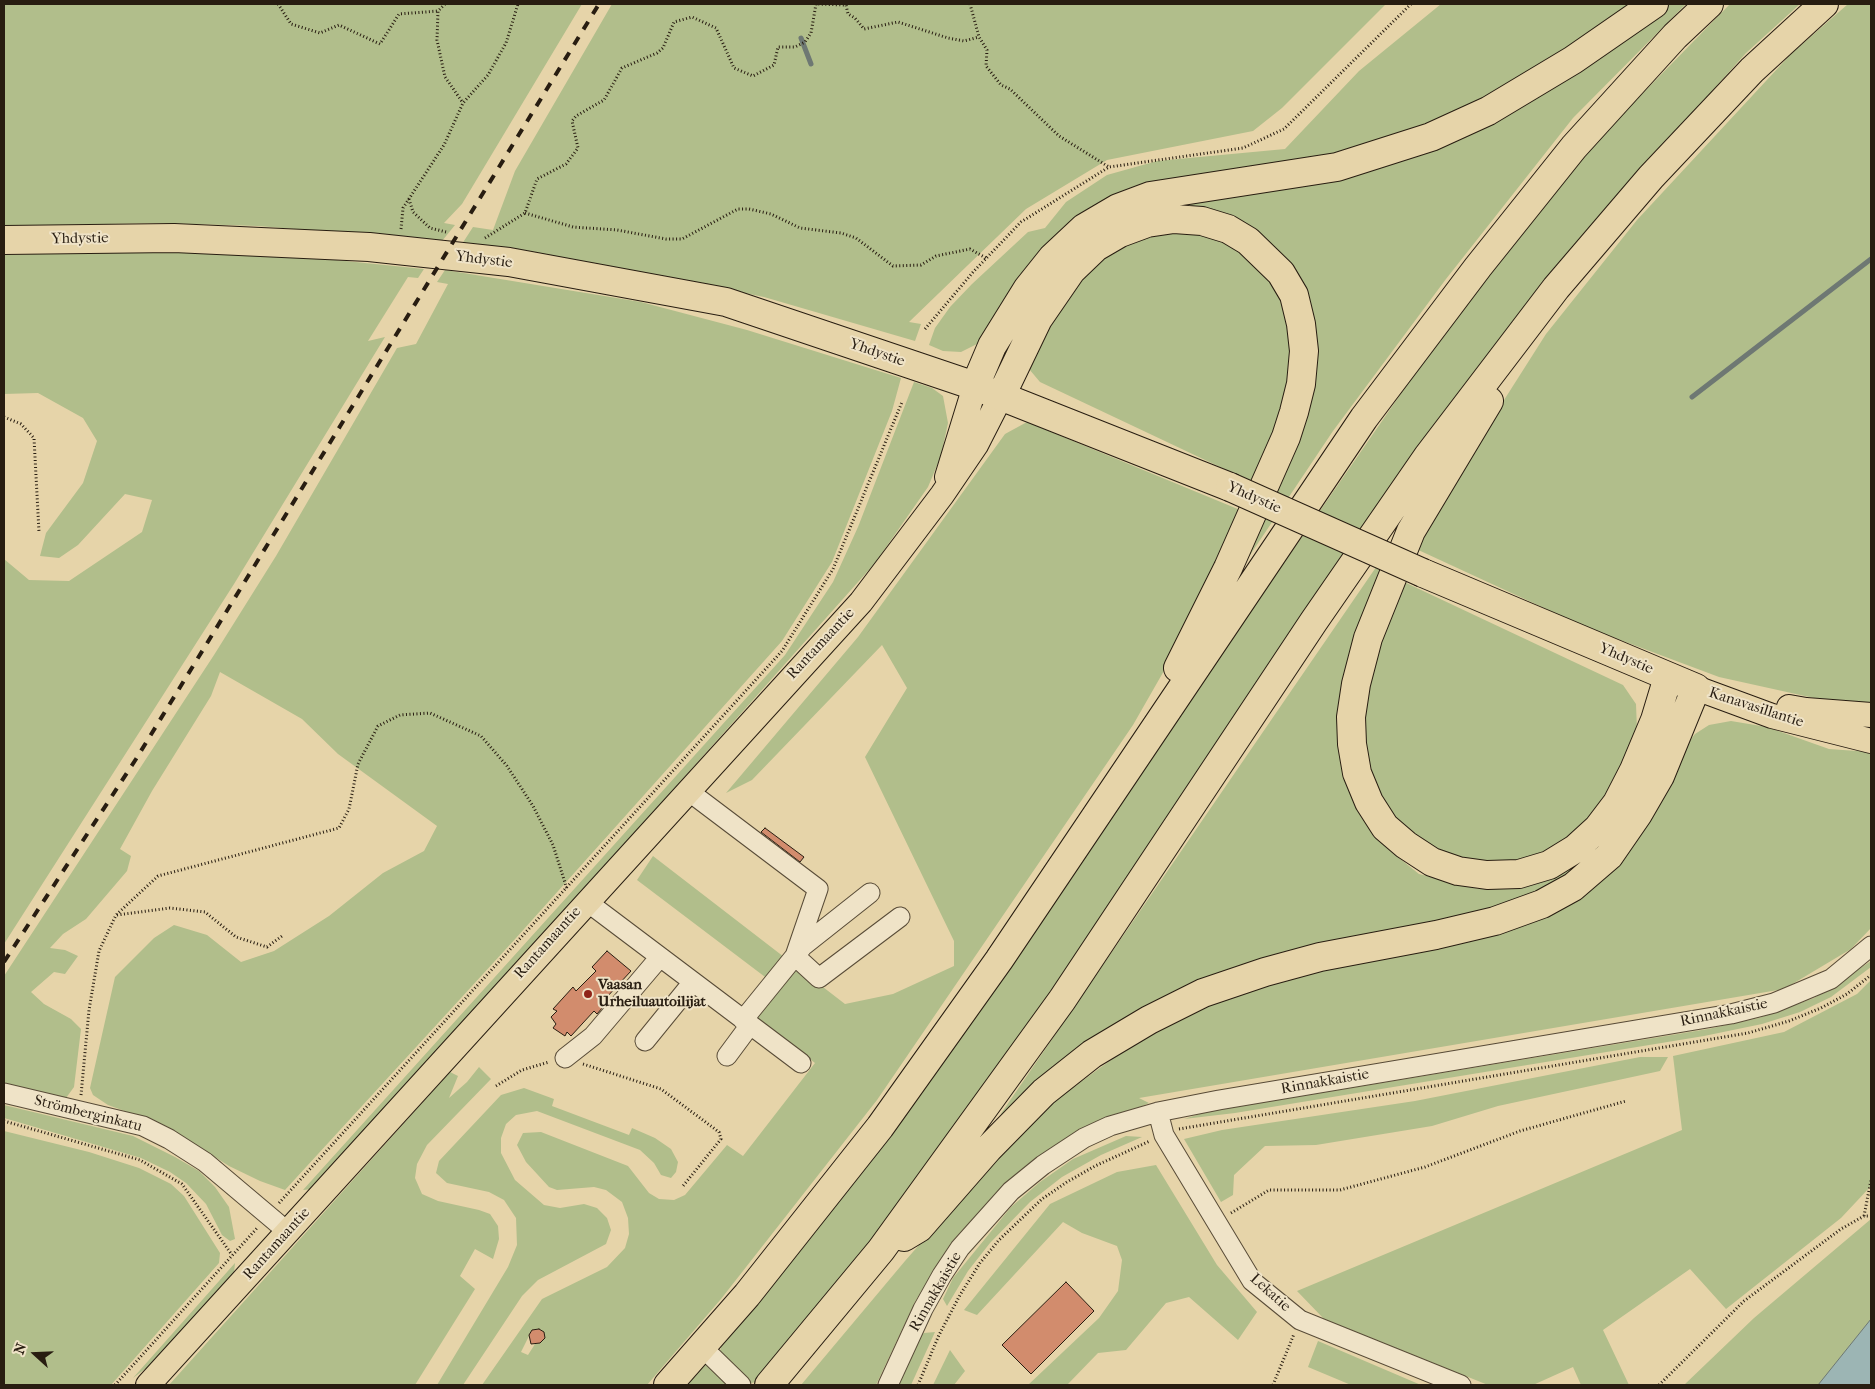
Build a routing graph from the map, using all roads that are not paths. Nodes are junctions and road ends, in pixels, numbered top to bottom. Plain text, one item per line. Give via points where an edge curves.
1 (1654, 4) edge
2 (1709, 4) edge
3 (1824, 4) edge
4 (4, 240) edge
5 (1556, 288) junction
6 (975, 386) junction
7 (1001, 396) junction
8 (942, 495) junction
9 (1668, 677) junction
10 (1696, 688) junction
11 (1164, 714) junction
12 (1871, 715) edge
13 (1871, 741) edge
14 (687, 790) junction
15 (870, 893) dead end
16 (576, 895) junction
17 (900, 917) dead end
18 (1871, 946) edge
19 (795, 956) junction
20 (660, 957) junction
21 (693, 982) junction
22 (747, 1022) junction
23 (645, 1041) dead end
24 (727, 1056) dead end
25 (565, 1058) road end
26 (801, 1063) dead end
27 (4, 1092) edge
28 (1158, 1112) junction
29 (288, 1232) junction
30 (881, 1250) junction
31 (702, 1347) junction
32 (148, 1385) edge
33 (668, 1385) edge
34 (741, 1385) edge
35 (769, 1385) edge
36 (888, 1385) edge
37 (1462, 1385) edge

1 - 6 highway via 1514,96 1431,137 1337,167 1150,196 1118,208 1084,228 1052,258 1028,288 992,346
2 - 11 highway via 1574,147 1478,268 1364,418
3 - 5 highway via 1752,70 1651,177
4 - 6 highway, Yhdystie via 155,238 256,241 369,247 509,262 726,302
5 - 9 highway via 1411,531 1385,591 1356,684 1351,717 1357,773 1369,802 1385,826 1432,862 1458,871 1487,875 1519,874 1550,865 1575,850 1617,803 1648,736
5 - 30 highway via 1428,456 1062,1000
6 - 7 highway, Yhdystie
6 - 8 main road, Rantamaantie
7 - 8 main road, Rantamaantie via 976,445
7 - 9 highway, Yhdystie, bridge via 1230,487
7 - 11 highway via 1038,319 1071,271 1096,247 1120,233 1148,223 1174,219 1202,221 1228,230 1267,257 1294,295 1304,351 1301,384 1286,437 1228,568 1181,659
8 - 14 main road, Rantamaantie via 860,602
9 - 10 highway, Yhdystie
10 - 12 main road, Kanavasillantie via 1806,710
10 - 13 main road, Kanavasillantie via 1772,716
10 - 30 highway via 1660,776 1638,814 1608,856 1573,887 1542,904 1495,921 1320,957 1265,972 1203,993 1149,1020 1092,1054 1044,1092 988,1149 919,1228
11 - 31 highway via 1000,960 880,1127 747,1296
14 - 16 main road, Rantamaantie
14 - 19 street via 818,890
15 - 19 street
16 - 20 street
16 - 29 main road, Rantamaantie
17 - 19 street via 819,978
18 - 28 street, Rinnakkaistie via 1831,979 1774,1003 1731,1014
19 - 22 street
20 - 21 street
20 - 25 street via 593,1036
21 - 22 street
21 - 23 street
22 - 24 street
22 - 26 street
27 - 29 street, Strömberginkatu via 143,1126 169,1138 205,1162
28 - 36 street, Rinnakkaistie via 1110,1126 1084,1138 1011,1191 978,1227 942,1275
28 - 37 street, Lekatie via 1164,1135 1252,1281 1300,1320
29 - 32 main road, Rantamaantie
30 - 35 highway
31 - 33 highway
31 - 34 street

